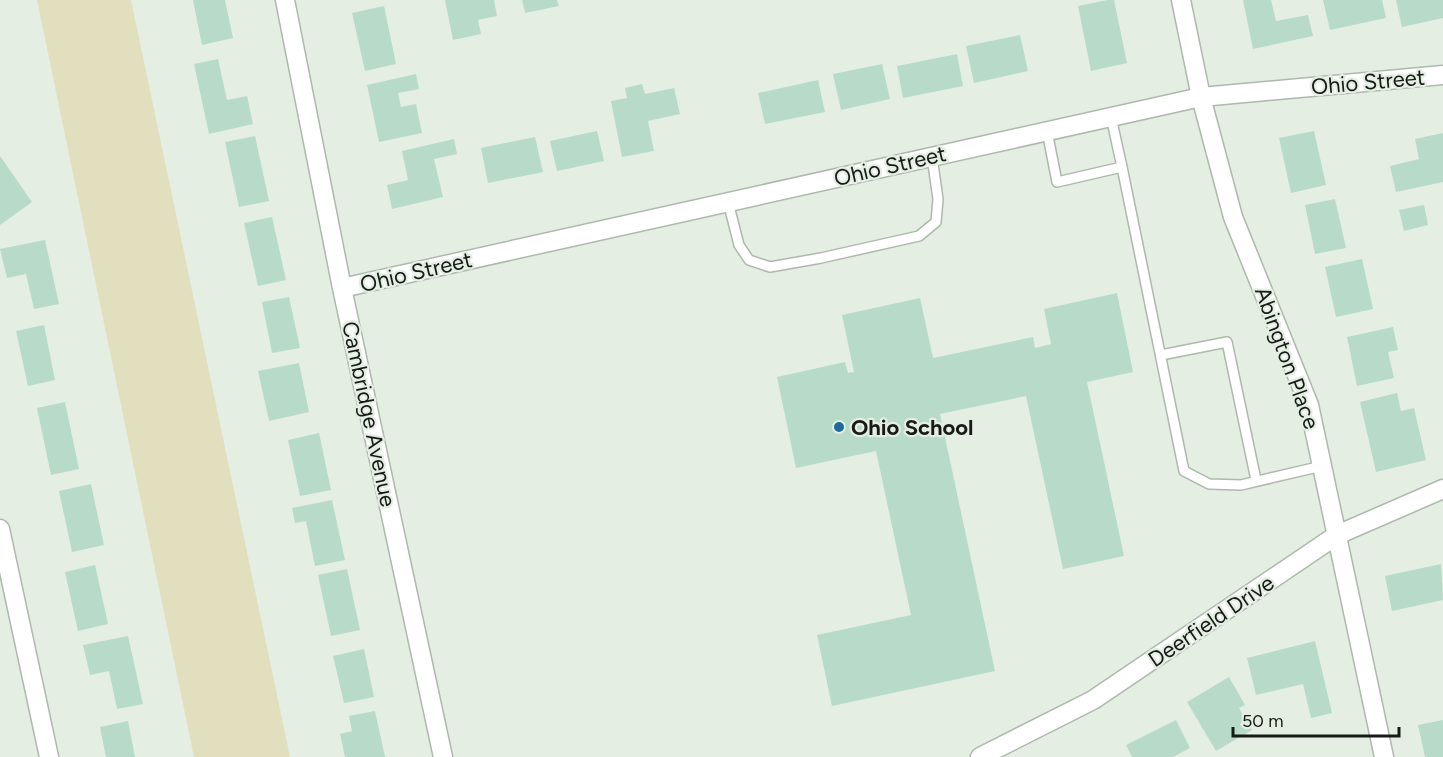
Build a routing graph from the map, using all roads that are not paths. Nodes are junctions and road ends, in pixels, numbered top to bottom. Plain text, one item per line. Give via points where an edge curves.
1 (285, 0) edge
2 (1181, 0) edge
3 (1443, 75) edge
4 (1201, 97) junction
5 (1111, 117) junction
6 (1047, 131) junction
7 (932, 157) junction
8 (1122, 167) junction
9 (728, 202) junction
10 (342, 288) junction
11 (1161, 354) junction
12 (1322, 466) junction
13 (1256, 480) junction
14 (1443, 489) edge
15 (0, 529) edge
16 (1337, 535) junction
17 (49, 757) edge
18 (443, 757) edge
19 (980, 757) edge
20 (1383, 757) edge

1 - 10 street, Cambridge Avenue
2 - 4 street, Abington Place
3 - 4 street, Ohio Street
4 - 5 street, Ohio Street
4 - 12 street, Abington Place via 1233,217 1310,405
5 - 6 street, Ohio Street
5 - 8 lane
6 - 7 street, Ohio Street
6 - 8 lane via 1057,182
7 - 9 street, Ohio Street
7 - 9 lane via 938,199 936,222 919,236 821,258 770,267 749,260 739,245
8 - 11 lane
9 - 10 street, Ohio Street
10 - 18 street, Cambridge Avenue
11 - 13 lane via 1184,471 1209,484 1241,485
11 - 13 lane via 1227,342
12 - 13 lane
12 - 16 street, Abington Place
14 - 16 street, Deerfield Drive
15 - 17 street
16 - 19 street, Deerfield Drive via 1093,700
16 - 20 street, Abington Place

